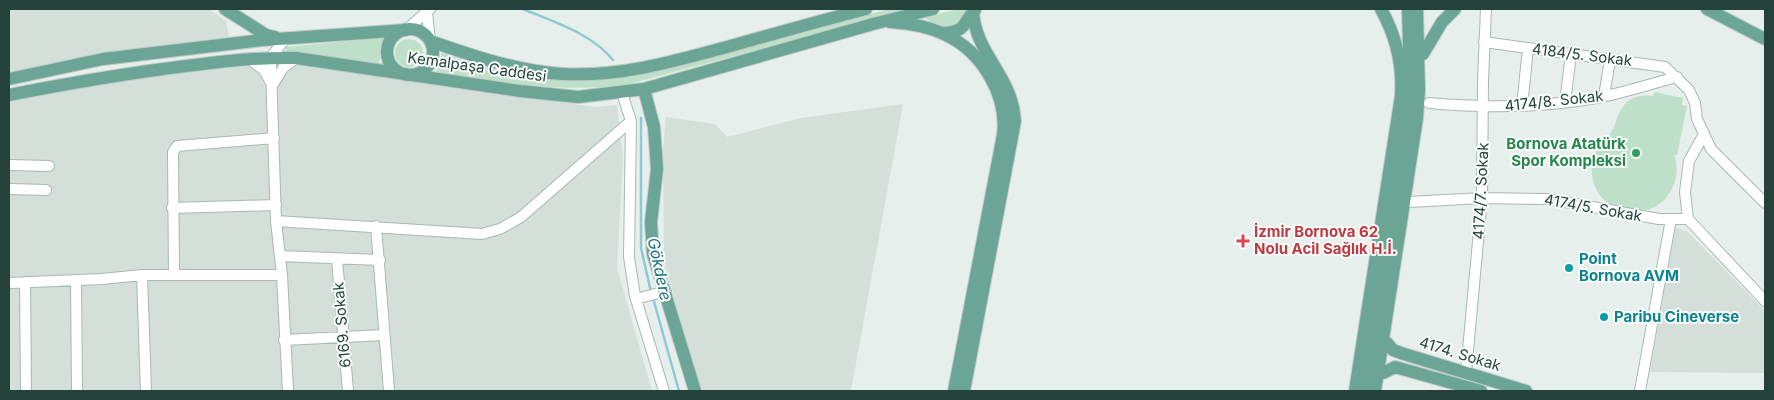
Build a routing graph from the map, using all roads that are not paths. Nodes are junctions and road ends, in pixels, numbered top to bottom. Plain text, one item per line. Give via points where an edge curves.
1 (225, 9) edge
2 (866, 9) edge
3 (933, 9) edge
4 (975, 9) edge
5 (1382, 9) edge
6 (1408, 9) edge
7 (1421, 9) edge
8 (1455, 9) edge
9 (1486, 9) edge
10 (1707, 9) edge
11 (1726, 9) edge
12 (918, 10) edge
13 (429, 11) edge
14 (873, 24) junction
15 (1765, 29) edge
16 (406, 30) junction
17 (939, 32) junction
18 (285, 39) junction
19 (1765, 39) edge
20 (430, 41) junction
21 (1484, 42) junction
22 (247, 43) junction
23 (1528, 48) junction
24 (1422, 54) junction
25 (1571, 55) junction
26 (271, 57) junction
27 (242, 58) junction
28 (296, 58) junction
29 (1610, 60) junction
30 (408, 74) junction
31 (1677, 77) junction
32 (9, 79) edge
33 (272, 86) junction
34 (644, 89) junction
35 (622, 93) junction
36 (9, 95) edge
37 (1604, 96) junction
38 (1565, 102) junction
39 (1429, 103) dead end
40 (1522, 106) junction
41 (1484, 108) junction
42 (631, 121) junction
43 (1703, 136) junction
44 (274, 138) junction
45 (9, 165) edge
46 (48, 166) dead end
47 (9, 189) edge
48 (46, 190) dead end
49 (1482, 198) junction
50 (1409, 202) junction
51 (1765, 203) edge
52 (276, 205) junction
53 (172, 208) junction
54 (1671, 219) junction
55 (1688, 219) junction
56 (276, 221) junction
57 (376, 226) junction
58 (280, 256) junction
59 (337, 258) junction
60 (380, 260) junction
61 (174, 274) junction
62 (142, 275) junction
63 (282, 275) junction
64 (76, 280) junction
65 (25, 282) junction
66 (9, 283) edge
67 (666, 291) junction
68 (1764, 295) edge
69 (636, 299) junction
70 (384, 334) junction
71 (343, 337) junction
72 (284, 340) junction
73 (1387, 343) junction
74 (1466, 372) junction
75 (1383, 373) junction
76 (26, 391) edge
77 (77, 391) edge
78 (146, 391) edge
79 (288, 391) edge
80 (348, 391) edge
81 (389, 391) edge
82 (664, 391) edge
83 (695, 391) edge
84 (954, 391) edge
85 (964, 391) edge
86 (1355, 391) edge
87 (1366, 391) edge
88 (1375, 391) edge
89 (1380, 391) edge
90 (1481, 391) edge
91 (1526, 391) edge
92 (1640, 391) edge

1 - 18 main road via 266,36
1 - 22 main road via 244,29
2 - 20 main road, Kemalpaşa Caddesi via 661,65 600,74 562,74 523,68
3 - 12 main road, Kemalpaşa Caddesi
4 - 17 main road via 963,27 954,32
4 - 85 main road via 981,45 1007,87 1015,121
5 - 86 main road via 1400,64 1401,96
6 - 87 main road via 1410,80 1407,124
7 - 24 main road
7 - 88 main road via 1417,118
8 - 24 main road via 1442,22
9 - 21 street, 4174/7. Sokak
10 - 19 main road
11 - 15 main road
12 - 14 main road, Kemalpaşa Caddesi
12 - 17 main road via 926,24
13 - 16 street
13 - 20 street
14 - 17 main road via 895,23
14 - 34 main road, Kemalpaşa Caddesi
16 - 18 main road, Kemalpaşa Caddesi
16 - 20 main road via 420,31
16 - 30 main road via 393,37 388,50 390,63 395,69
17 - 84 main road via 966,48 986,70 998,93 1004,122
18 - 22 main road, Kemalpaşa Caddesi
18 - 26 street
20 - 30 main road via 431,62 421,72
21 - 23 street, 4184/5. Sokak
21 - 41 street, 4174/7. Sokak
22 - 27 main road
22 - 32 main road, Kemalpaşa Caddesi via 103,59
23 - 25 street, 4184/5. Sokak
23 - 40 street
24 - 50 main road via 1422,114
25 - 29 street, 4184/5. Sokak
25 - 38 street
26 - 27 main road, Kemalpaşa Caddesi
26 - 28 main road, Kemalpaşa Caddesi
26 - 33 street
27 - 33 street via 264,70
27 - 36 main road, Kemalpaşa Caddesi via 110,76
28 - 30 main road, Kemalpaşa Caddesi
28 - 33 street via 283,68
29 - 31 street, 4184/5. Sokak via 1665,67
29 - 37 street
30 - 35 main road, Kemalpaşa Caddesi via 578,97
31 - 37 street, 4174/8. Sokak
31 - 43 street via 1695,103 1696,119
33 - 44 street
34 - 35 main road, Kemalpaşa Caddesi
34 - 67 main road via 654,127 657,169 651,222 653,254
35 - 42 street
37 - 38 street, 4174/8. Sokak
38 - 40 street, 4174/8. Sokak
39 - 41 street, 4174/8. Sokak
40 - 41 street, 4174/8. Sokak
41 - 49 street, 4174/7. Sokak
42 - 57 street via 520,217 500,229 482,234 459,234
42 - 69 street via 629,257
43 - 51 street via 1711,149
43 - 55 street via 1689,160 1685,192
44 - 52 street
44 - 53 street via 177,146 173,152
45 - 46 street
47 - 48 street
49 - 50 street, 4174/5. Sokak
49 - 54 street, 4174/5. Sokak via 1548,199
49 - 74 street, 4174/7. Sokak
50 - 73 main road
52 - 53 street
52 - 56 street
53 - 61 street
54 - 55 street, 4174/5. Sokak
54 - 92 street
55 - 68 street
56 - 57 street
56 - 58 street
57 - 60 street
58 - 59 street
58 - 63 street
59 - 60 street
59 - 71 street, 6169. Sokak
60 - 70 street
61 - 62 street
61 - 63 street
62 - 64 street
62 - 78 street
63 - 72 street
64 - 65 street
64 - 77 street
65 - 66 street
65 - 76 street
67 - 69 street
67 - 83 main road
69 - 82 street
70 - 71 street
70 - 81 street
71 - 72 street
71 - 80 street, 6169. Sokak
72 - 79 street
73 - 74 main road, 4174. Sokak via 1393,350
73 - 75 main road
74 - 91 main road, 4174. Sokak
75 - 89 main road
75 - 90 main road, 4174. Sokak via 1395,367

